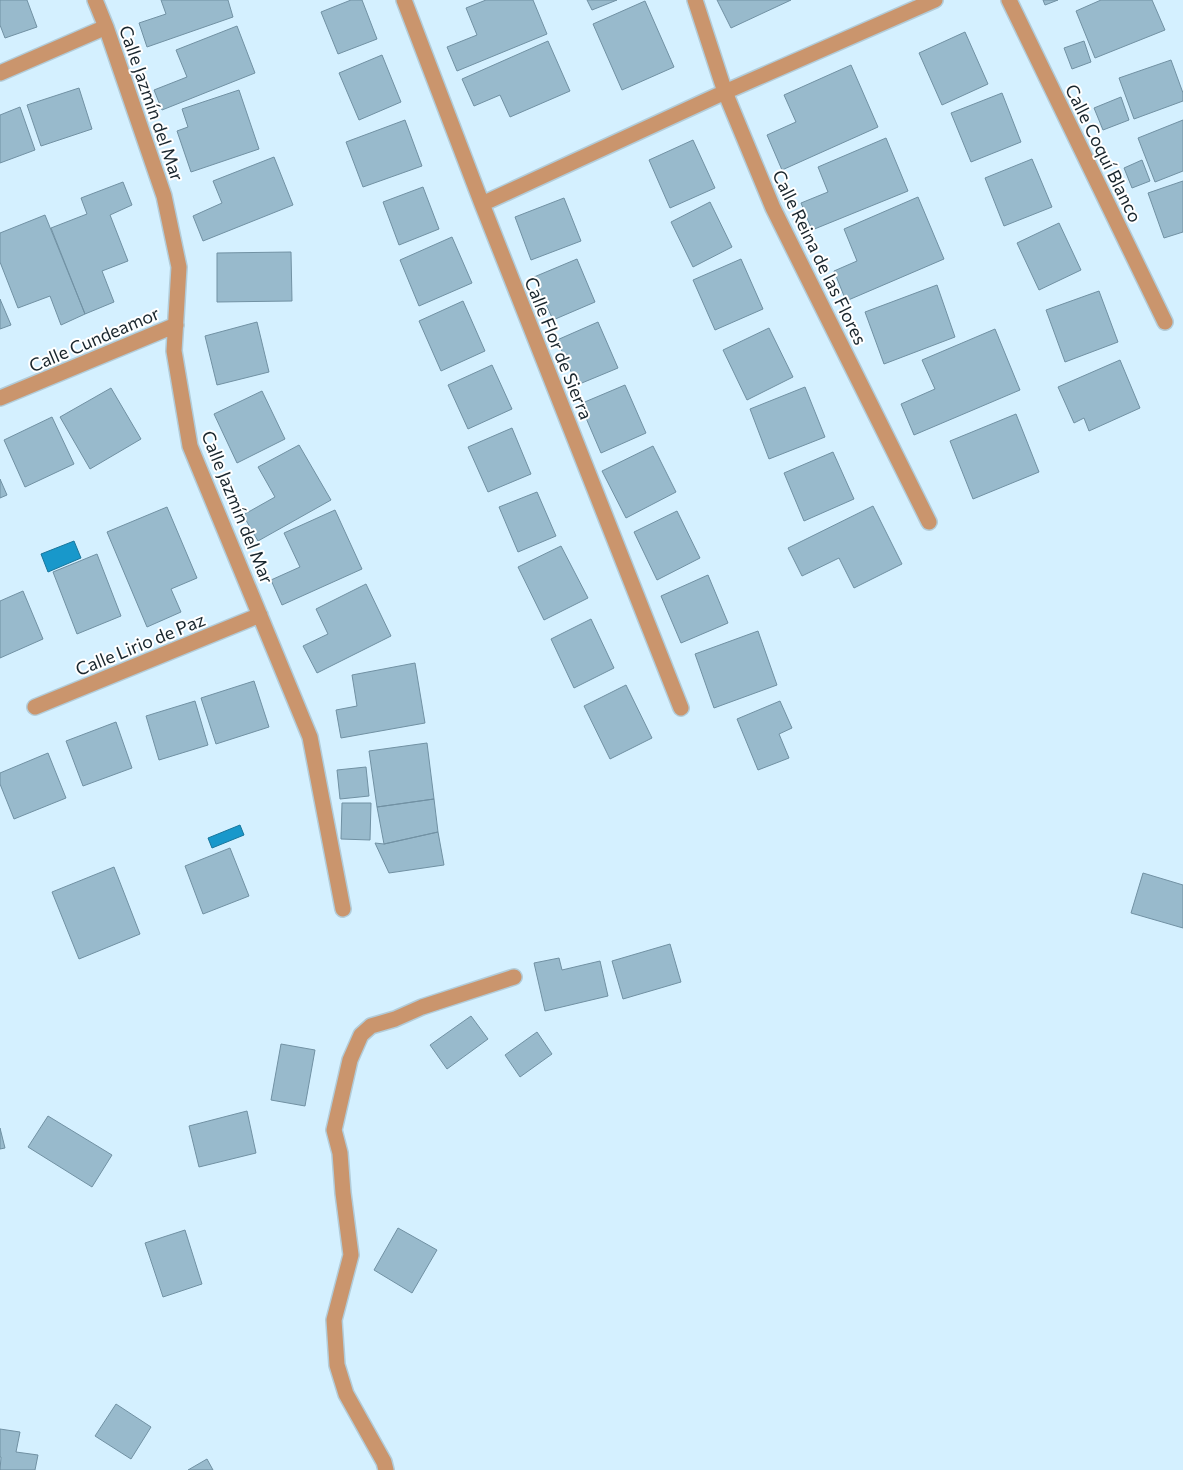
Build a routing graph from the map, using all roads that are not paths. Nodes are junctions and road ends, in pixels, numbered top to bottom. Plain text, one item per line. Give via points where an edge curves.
1 (95, 0) edge
2 (404, 0) edge
3 (695, 0) edge
4 (935, 0) edge
5 (1009, 0) edge
6 (106, 27) junction
7 (0, 73) edge
8 (726, 92) junction
9 (482, 204) junction
10 (1165, 322) dead end
11 (176, 325) junction
12 (0, 398) edge
13 (929, 522) dead end
14 (260, 615) junction
15 (35, 707) dead end
16 (681, 708) dead end
17 (343, 909) dead end
18 (514, 977) dead end
19 (386, 1470) edge

1 - 6 street, Calle Jazmín del Mar
2 - 9 street, Calle Flor de Sierra
3 - 8 street, Calle Reina de las Flores
4 - 8 street
5 - 10 street, Calle Coquí Blanco
6 - 7 street
6 - 11 street, Calle Jazmín del Mar via 164,196 179,267
8 - 9 street
8 - 13 street, Calle Reina de las Flores via 773,208
9 - 16 street, Calle Flor de Sierra
11 - 12 street, Calle Cundeamor
11 - 14 street, Calle Jazmín del Mar via 174,351 190,446
14 - 15 street, Calle Lirio de Paz
14 - 17 street, Calle Jazmín del Mar via 310,737
18 - 19 street via 371,1026 361,1035 350,1060 334,1130 340,1153 351,1256 334,1320 337,1365 346,1394

